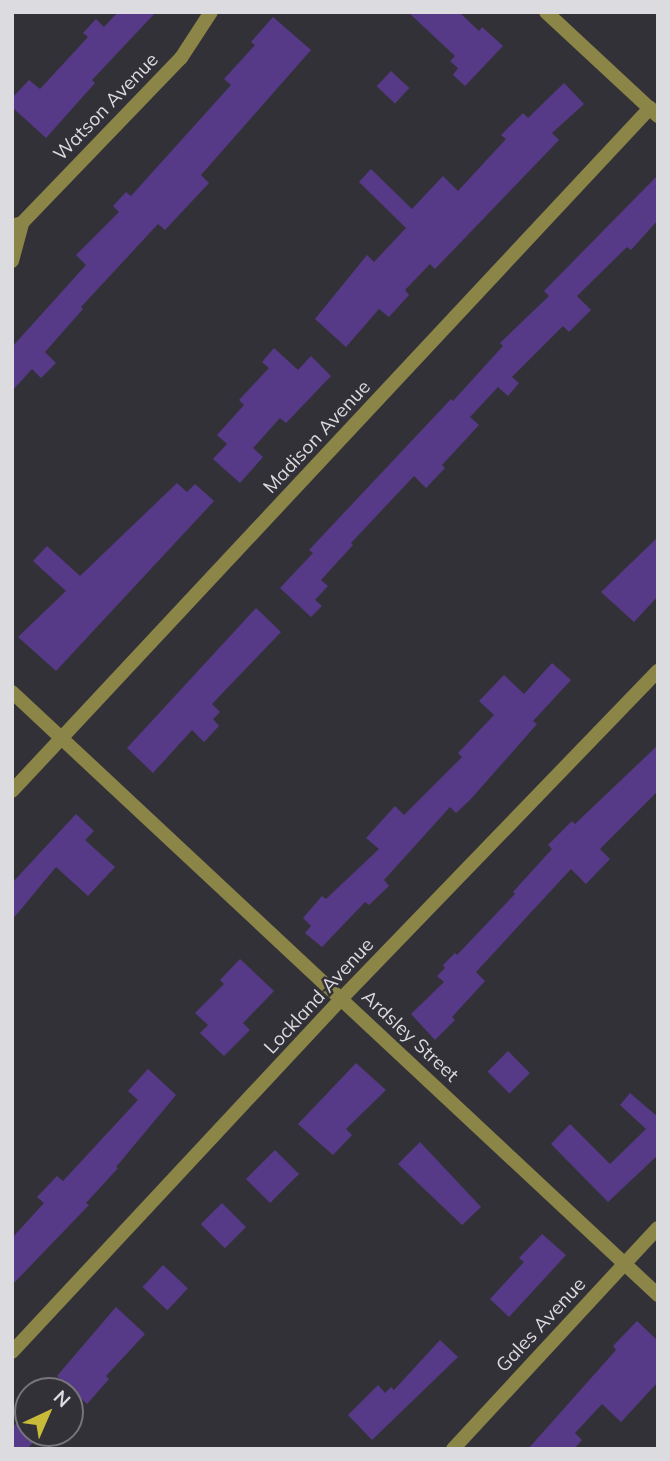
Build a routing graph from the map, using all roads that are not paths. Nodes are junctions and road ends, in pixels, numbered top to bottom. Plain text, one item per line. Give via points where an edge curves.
1 (211, 12) edge
2 (546, 12) edge
3 (654, 112) edge
4 (17, 225) edge
5 (12, 261) edge
6 (658, 671) edge
7 (12, 692) edge
8 (62, 738) junction
9 (12, 791) edge
10 (342, 998) junction
11 (658, 1228) edge
12 (624, 1264) junction
13 (658, 1295) edge
14 (12, 1352) edge
15 (453, 1449) edge

1 - 4 street, Watson Avenue via 181,58
2 - 3 street
3 - 8 street, Madison Avenue
4 - 5 street, Watson Avenue
6 - 10 street, Lockland Avenue
7 - 8 street, Ardsley Street
8 - 9 street, Madison Avenue
8 - 10 street, Ardsley Street
10 - 12 street, Ardsley Street
10 - 14 street, Lockland Avenue
11 - 12 street, Gales Avenue
12 - 13 street, Ardsley Street
12 - 15 street, Gales Avenue

